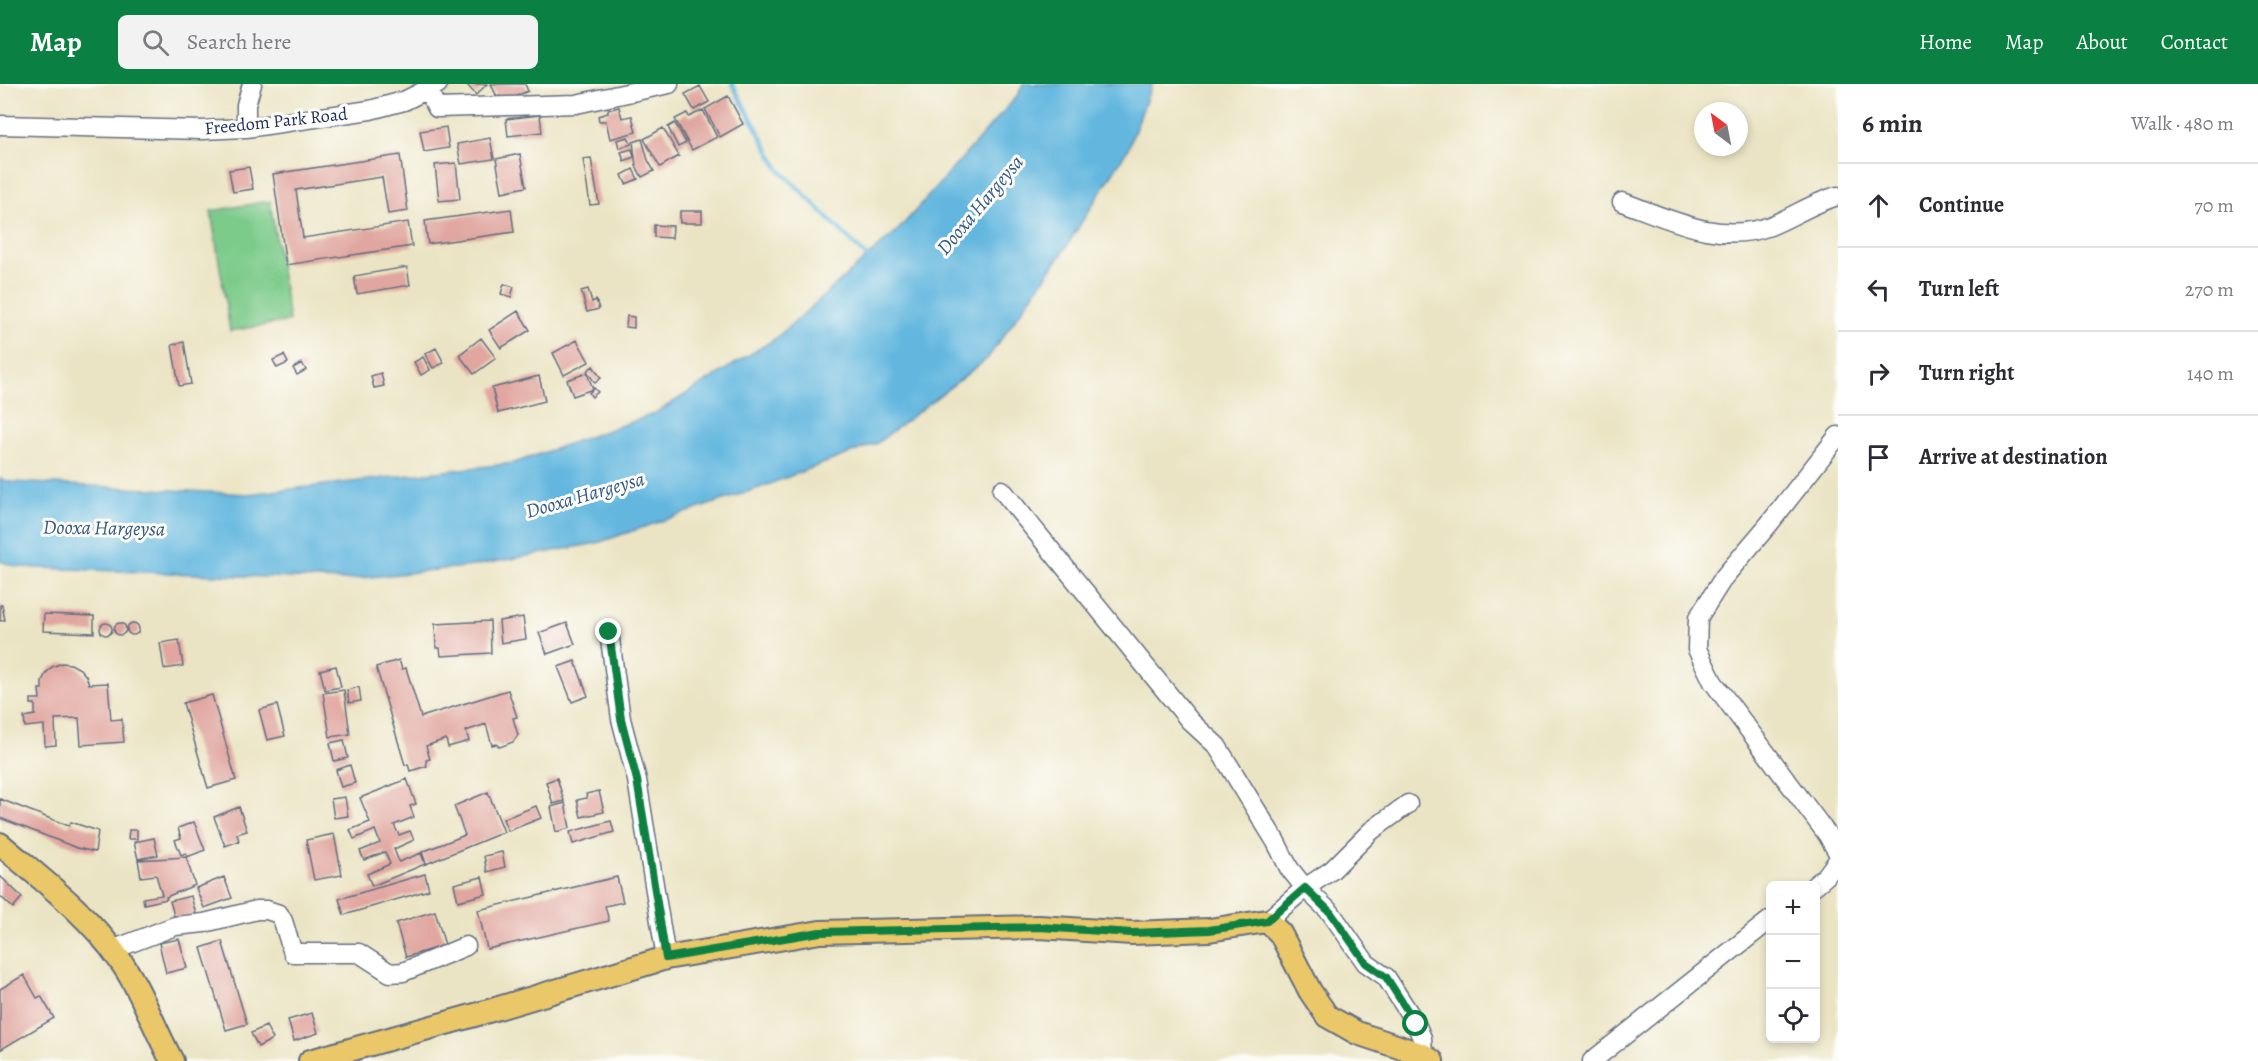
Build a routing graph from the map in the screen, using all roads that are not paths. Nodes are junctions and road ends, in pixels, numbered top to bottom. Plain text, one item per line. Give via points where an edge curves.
1 (252, 84) edge
2 (669, 84) edge
3 (433, 87) edge
4 (0, 125) edge
5 (246, 128) junction
6 (1838, 196) edge
7 (1622, 202) dead end
8 (1838, 436) edge
9 (1002, 490) dead end
10 (609, 632) dead end
11 (1408, 804) dead end
12 (0, 844) edge
13 (1838, 853) edge
14 (1838, 860) edge
15 (1819, 881) edge
16 (1305, 888) junction
17 (1267, 921) junction
18 (1766, 923) edge
19 (466, 946) dead end
20 (112, 950) junction
21 (666, 958) junction
22 (1428, 1058) edge
23 (172, 1061) edge
24 (310, 1061) edge
25 (1592, 1061) edge

1 - 5 street via 246,105
2 - 3 street via 576,104 448,108 437,108
3 - 5 street, Freedom Park Road via 404,101 370,110
4 - 5 street, Freedom Park Road
6 - 7 street via 1746,234 1704,231
8 - 13 street via 1724,577 1698,618 1697,649 1713,682
9 - 16 street via 1190,721 1217,746 1289,868
10 - 21 street via 621,719 637,780
11 - 16 street via 1371,831 1332,870
12 - 20 main road via 66,902
14 - 15 street
16 - 17 street
16 - 22 street via 1331,913 1366,963 1386,977 1416,1024
17 - 21 main road via 1209,930 1132,933 1039,927 820,932
17 - 22 main road via 1280,933 1310,991 1328,1016 1357,1033
18 - 25 street
19 - 20 street via 403,972 390,973 360,953 293,953 279,914 257,910 176,926
20 - 23 main road
21 - 24 main road

